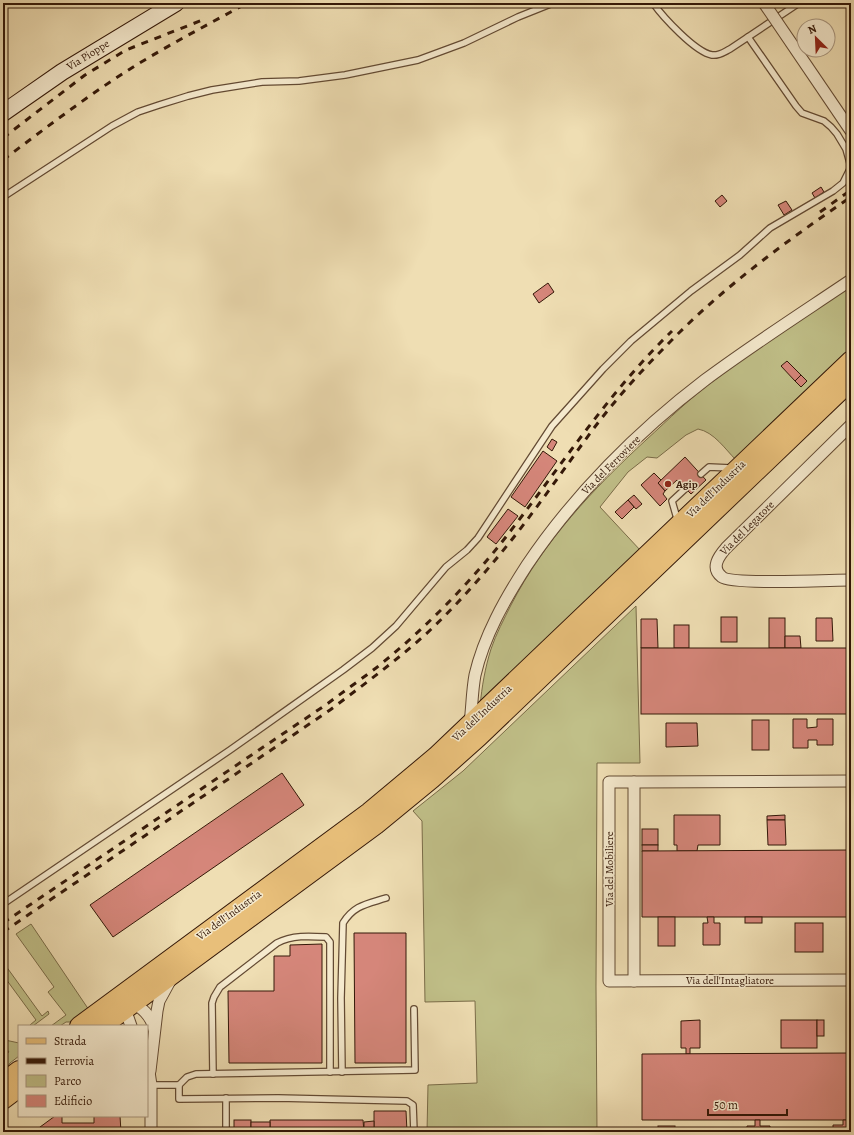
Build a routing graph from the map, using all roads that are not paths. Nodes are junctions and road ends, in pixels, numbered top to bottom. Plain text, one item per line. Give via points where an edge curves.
1 (176, 3) edge
2 (553, 3) edge
3 (653, 3) edge
4 (764, 3) edge
5 (799, 3) edge
6 (748, 38) junction
7 (3, 113) edge
8 (851, 131) edge
9 (3, 197) edge
10 (851, 280) edge
11 (851, 360) edge
12 (851, 381) edge
13 (851, 425) edge
14 (738, 469) junction
15 (701, 474) dead end
16 (685, 489) dead end
17 (679, 525) junction
18 (851, 580) edge
19 (470, 725) junction
20 (851, 781) edge
21 (634, 782) junction
22 (386, 898) dead end
23 (3, 904) edge
24 (174, 974) junction
25 (634, 980) junction
26 (851, 980) edge
27 (609, 981) joint
28 (128, 1009) edge
29 (414, 1009) dead end
30 (82, 1025) edge
31 (104, 1025) edge
32 (154, 1032) junction
33 (148, 1063) edge
34 (18, 1071) edge
35 (150, 1071) junction
36 (330, 1072) junction
37 (342, 1072) junction
38 (213, 1074) junction
39 (3, 1082) edge
40 (151, 1085) junction
41 (179, 1085) junction
42 (18, 1089) edge
43 (226, 1098) junction
44 (3, 1100) edge
45 (151, 1132) edge
46 (226, 1132) edge
47 (414, 1132) edge

1 - 7 street, Via Pioppe via 62,72
2 - 9 lane via 464,43 418,60 345,75 300,81 262,82 212,90 138,112 112,126
3 - 6 lane via 683,36 701,51 711,55 730,50
4 - 8 street, bridge
5 - 6 lane
6 - 23 lane via 802,113 824,121 837,134 846,149 851,167 844,183 770,228 740,255 631,341 552,426 478,538 446,567 396,626 372,648 236,746
10 - 19 street, Via del Ferroviere via 705,380 596,478 565,513 537,550 499,612 475,676
11 - 14 main road, Via dell'Industria
12 - 24 main road, Via dell'Industria via 432,779 376,825
13 - 18 street, Via del Legatore via 718,556 716,564 717,572 728,580
14 - 15 lane via 709,467
14 - 17 main road, Via dell'Industria
16 - 17 lane via 672,501
17 - 19 main road, Via dell'Industria
19 - 28 main road, Via dell'Industria via 369,812
20 - 21 street, Via del Mobiliere
21 - 25 street
21 - 27 street, Via del Mobiliere via 609,782
22 - 37 lane via 356,908 343,924
24 - 28 main road, Via dell'Industria
24 - 32 street via 160,1001
25 - 26 street, Via dell'Intagliatore
25 - 27 street, Via dell'Intagliatore
28 - 30 main road, Via dell'Industria
28 - 31 main road, Via dell'Industria
28 - 32 street via 144,1010 153,1024
29 - 37 lane via 415,1070
32 - 35 street
33 - 35 street
34 - 39 main road
35 - 40 street
36 - 37 lane
36 - 38 lane
36 - 38 lane via 330,942 326,937 316,936 287,938 277,943 220,987 212,1003
38 - 41 lane via 196,1074 187,1077
40 - 41 lane
40 - 45 street
41 - 43 lane via 180,1098
42 - 44 main road
43 - 46 lane
43 - 47 lane via 408,1101 413,1105

